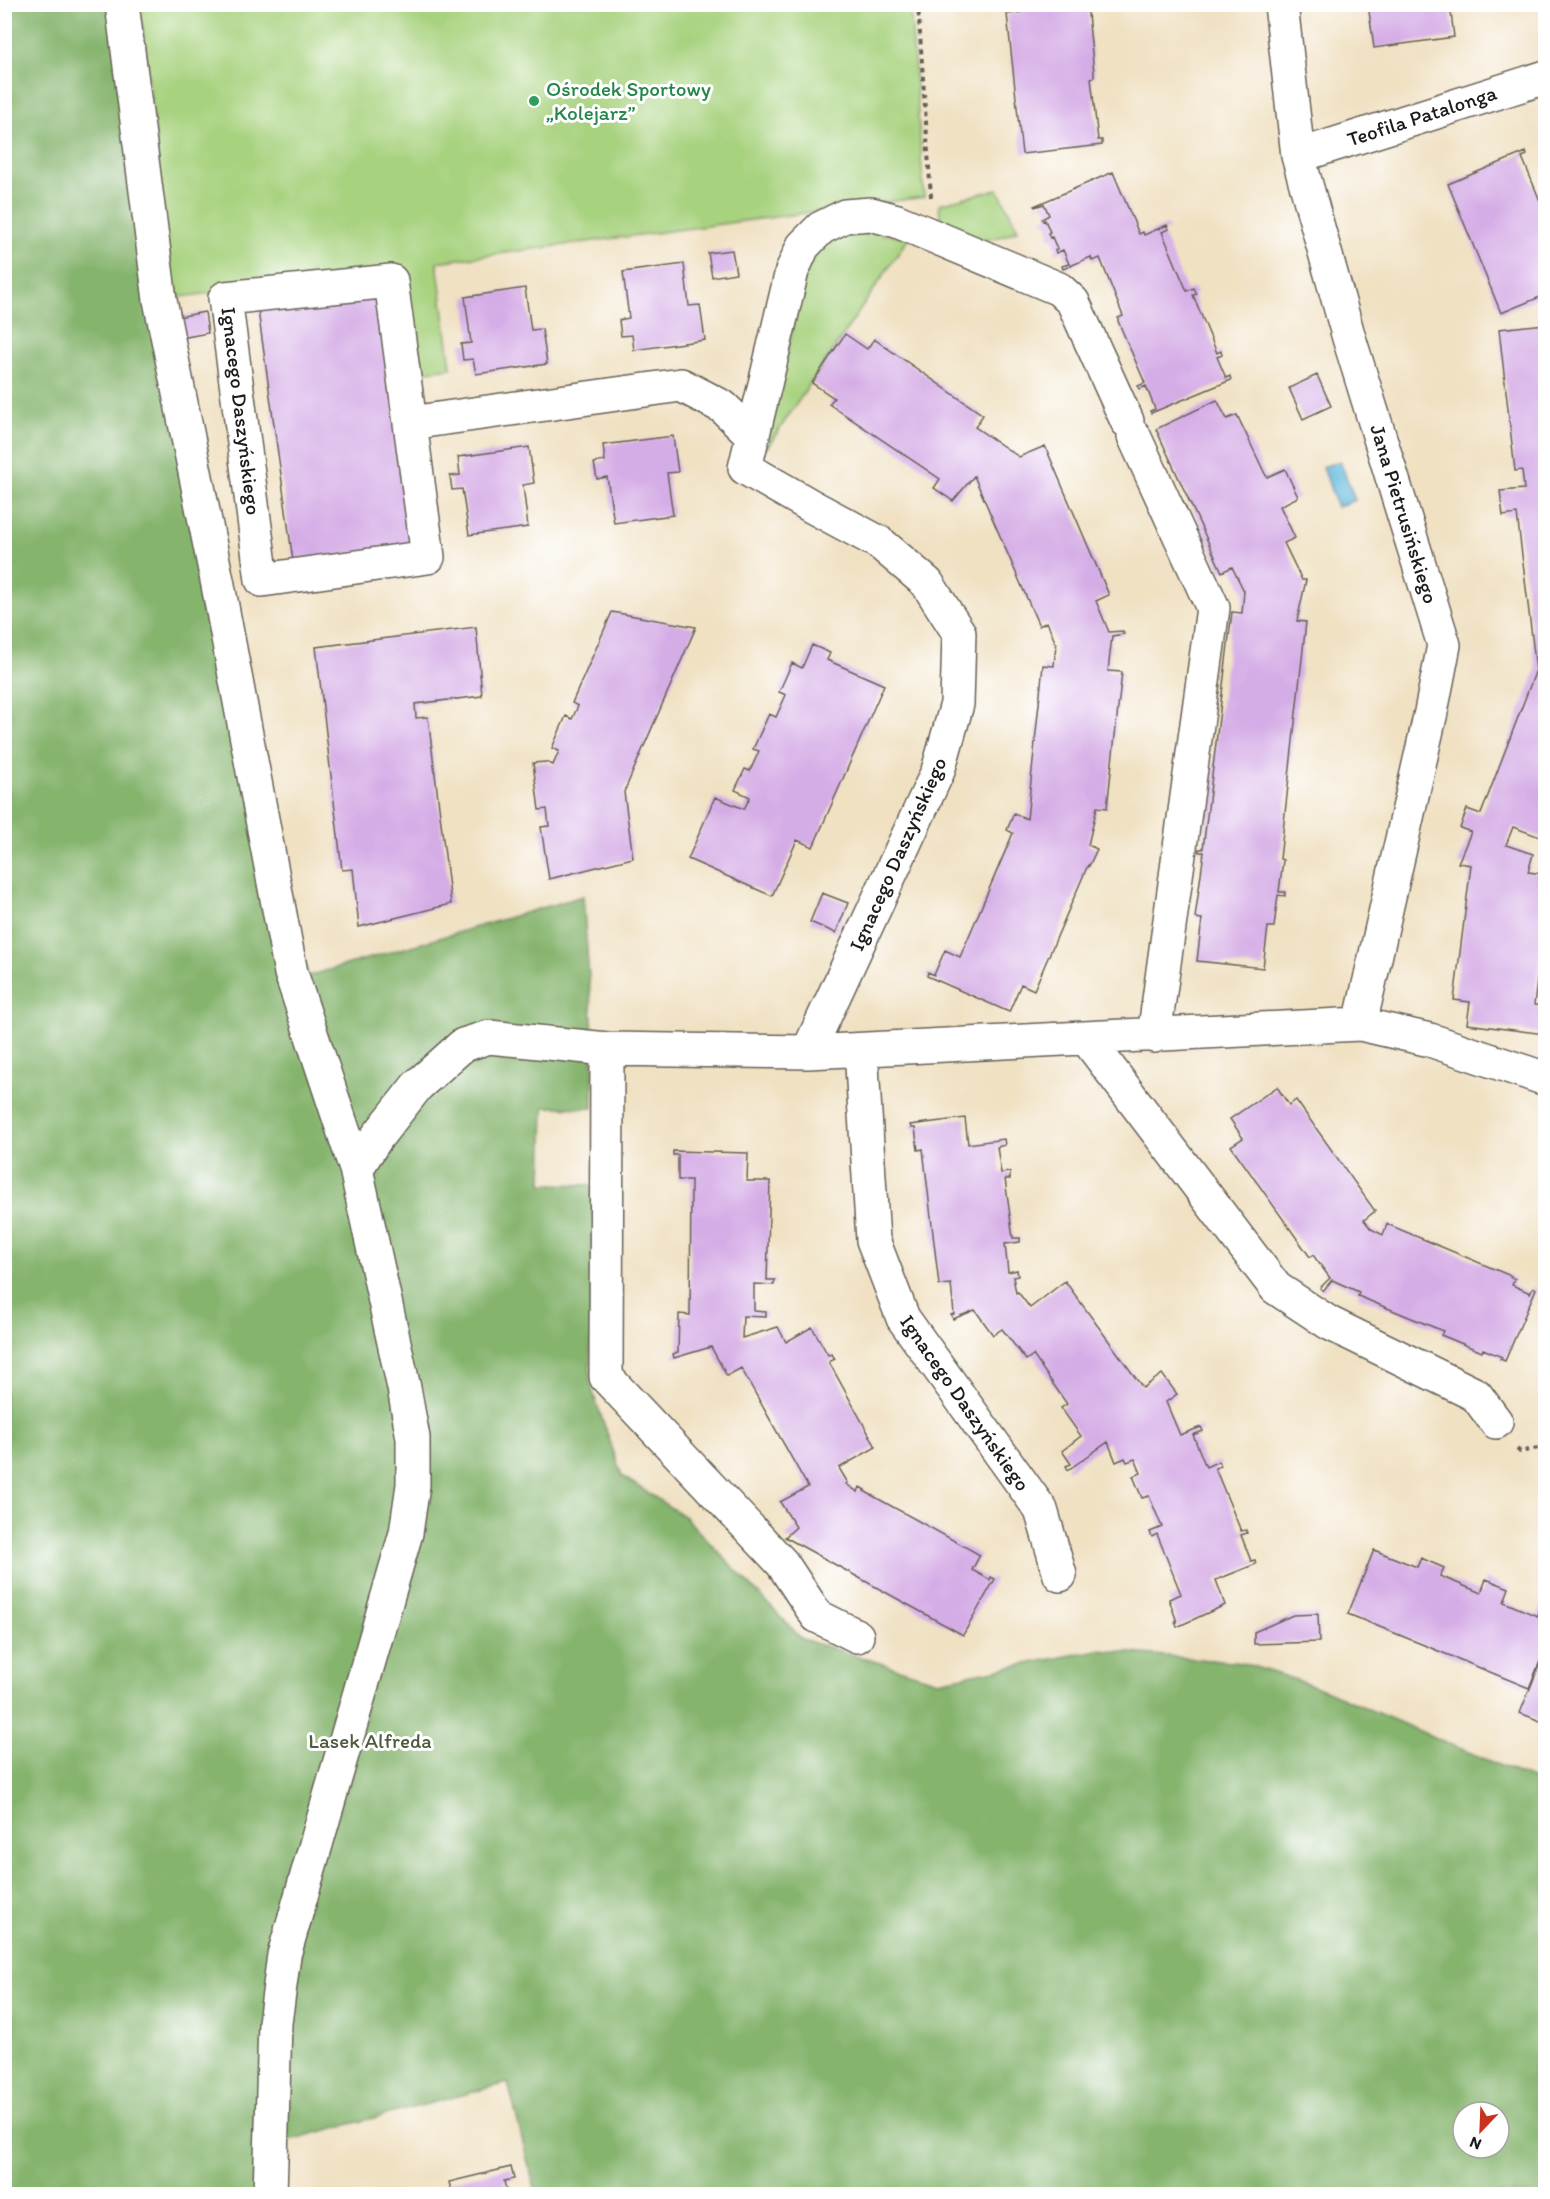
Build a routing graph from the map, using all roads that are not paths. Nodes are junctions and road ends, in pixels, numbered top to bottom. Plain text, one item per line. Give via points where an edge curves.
1 (122, 4) edge
2 (1281, 4) edge
3 (1545, 77) edge
4 (1298, 156) junction
5 (410, 423) junction
6 (753, 436) junction
7 (262, 580) junction
8 (218, 585) junction
9 (1360, 1024) junction
10 (1154, 1036) junction
11 (1087, 1039) junction
12 (607, 1049) junction
13 (861, 1050) junction
14 (808, 1052) junction
15 (1545, 1079) edge
16 (356, 1169) junction
17 (1496, 1422) dead end
18 (1060, 1575) dead end
19 (857, 1636) dead end
20 (270, 2194) edge

1 - 8 street via 160,300
2 - 4 street, Jana Pietrusińskiego
3 - 4 street, Teofila Patalonga
4 - 9 street, Jana Pietrusińskiego via 1349,338 1444,645
5 - 6 street via 681,385 723,407
5 - 7 street, Ignacego Daszyńskiego via 428,557
5 - 7 street, Ignacego Daszyńskiego via 391,281 225,298
6 - 10 street, Ignacego Daszyńskiego via 792,271 803,246 821,228 844,216 871,214 897,222 1059,289 1073,302 1213,608
6 - 14 street, Ignacego Daszyńskiego via 745,468 880,543 927,583 959,633 957,704 938,771
7 - 8 street, Ignacego Daszyńskiego
8 - 16 street via 291,973
9 - 10 street
9 - 15 street via 1430,1040
10 - 11 street
11 - 13 street
11 - 17 street via 1276,1287 1329,1323 1476,1395
12 - 14 street
12 - 16 street via 489,1037 463,1045 417,1086
12 - 19 street via 606,1377 782,1563 817,1616
13 - 14 street
13 - 18 street, Ignacego Daszyńskiego via 873,1240 890,1285 903,1318 1041,1510
16 - 20 street via 406,1398 413,1485 406,1533 284,1955 275,2023

